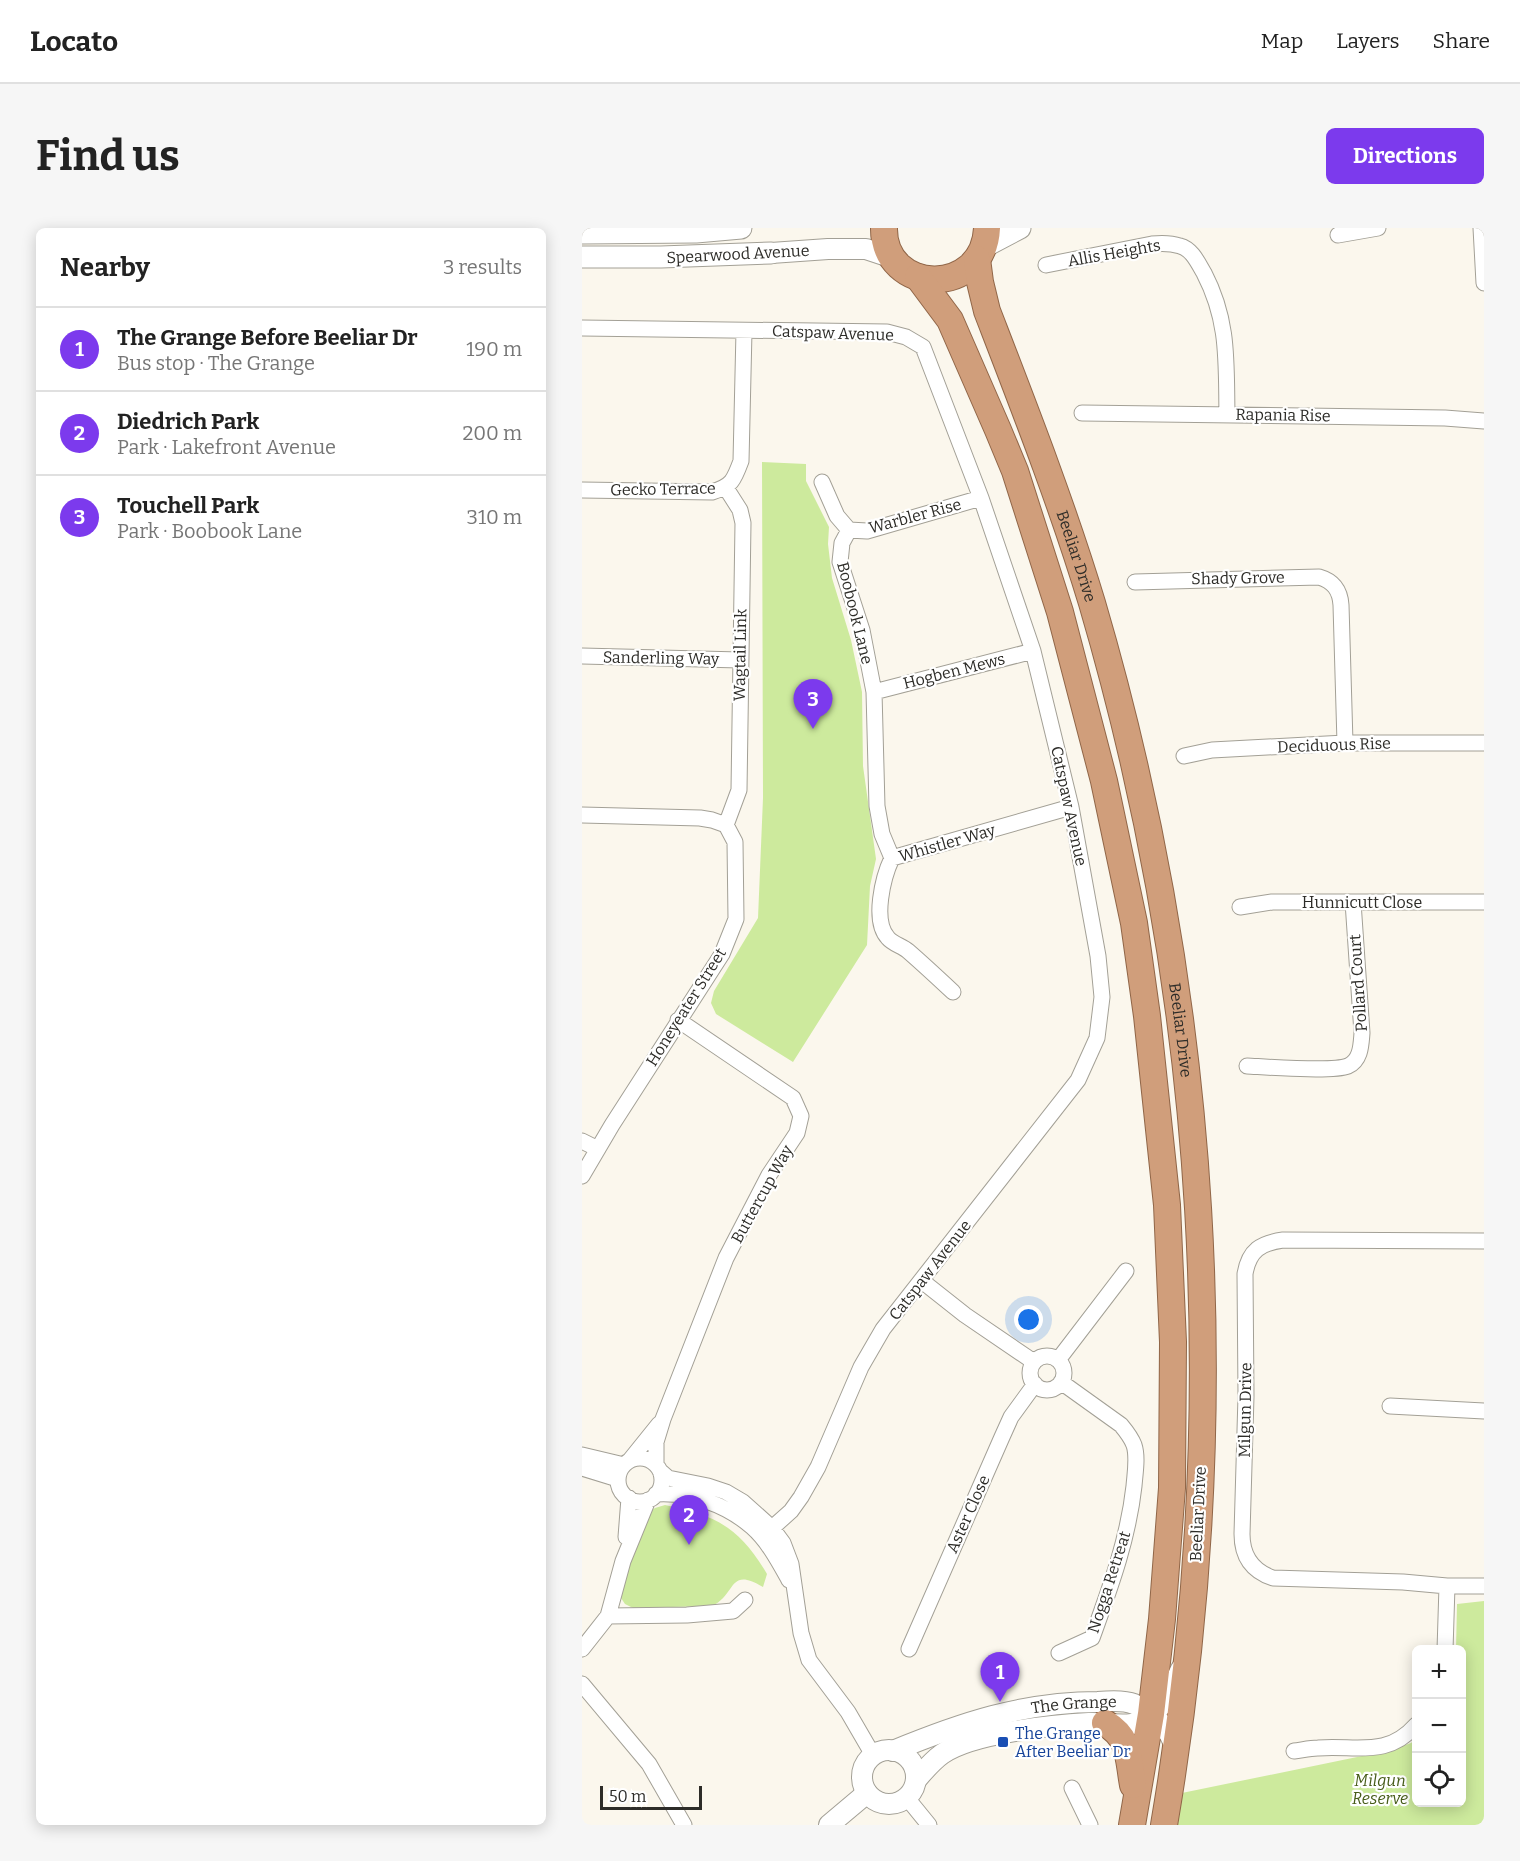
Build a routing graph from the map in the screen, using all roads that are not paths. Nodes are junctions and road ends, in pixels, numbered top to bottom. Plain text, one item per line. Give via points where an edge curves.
1 (741, 228) edge
2 (884, 228) edge
3 (1020, 228) edge
4 (1378, 228) edge
5 (1481, 228) edge
6 (582, 233) edge
7 (1338, 235) dead end
8 (983, 245) edge
9 (771, 253) joint
10 (582, 257) edge
11 (893, 258) junction
12 (1046, 265) dead end
13 (918, 277) junction
14 (1484, 283) edge
15 (582, 328) edge
16 (744, 331) junction
17 (1082, 413) dead end
18 (1227, 414) junction
19 (1484, 421) edge
20 (822, 482) dead end
21 (726, 488) junction
22 (582, 490) edge
23 (981, 498) junction
24 (849, 530) junction
25 (1135, 582) dead end
26 (1033, 651) junction
27 (582, 656) edge
28 (740, 660) junction
29 (874, 692) junction
30 (1345, 743) junction
31 (1484, 743) edge
32 (1185, 756) dead end
33 (1071, 807) junction
34 (582, 815) edge
35 (726, 825) junction
36 (892, 858) junction
37 (1353, 902) junction
38 (1484, 902) edge
39 (1240, 907) dead end
40 (953, 992) dead end
41 (678, 1020) junction
42 (1247, 1066) dead end
43 (582, 1141) edge
44 (598, 1149) junction
45 (582, 1176) edge
46 (1484, 1240) edge
47 (1126, 1270) dead end
48 (922, 1281) junction
49 (1058, 1360) junction
50 (1034, 1362) junction
51 (1061, 1382) junction
52 (1035, 1384) junction
53 (1390, 1406) dead end
54 (1484, 1411) edge
55 (663, 1419) junction
56 (582, 1455) edge
57 (582, 1468) edge
58 (624, 1468) junction
59 (658, 1468) junction
60 (652, 1497) junction
61 (629, 1498) junction
62 (767, 1532) junction
63 (622, 1561) junction
64 (1447, 1586) junction
65 (1484, 1586) edge
66 (745, 1600) dead end
67 (608, 1616) junction
68 (1445, 1645) edge
69 (582, 1649) edge
70 (909, 1649) dead end
71 (1059, 1653) dead end
72 (1188, 1656) junction
73 (582, 1684) edge
74 (1151, 1714) junction
75 (1105, 1723) junction
76 (1412, 1730) edge
77 (1176, 1750) junction
78 (893, 1751) junction
79 (1294, 1751) dead end
80 (873, 1755) junction
81 (916, 1780) junction
82 (1072, 1788) dead end
83 (867, 1793) junction
84 (907, 1798) junction
85 (1137, 1800) junction
86 (684, 1825) edge
87 (829, 1825) edge
88 (929, 1825) edge
89 (1090, 1825) edge
90 (1132, 1825) edge
91 (1164, 1825) edge

1 - 6 main road, Spearwood Avenue
2 - 11 highway
3 - 8 main road
4 - 7 street
5 - 14 street
8 - 13 highway via 968,269 956,276 944,280
8 - 72 highway, Beeliar Drive via 980,282 987,310 1059,500 1097,621 1133,758 1152,844 1184,1044 1192,1117 1203,1357 1201,1476
9 - 10 main road, Spearwood Avenue
9 - 11 street, Spearwood Avenue via 866,249
11 - 13 highway, Beeliar Drive
12 - 18 street, Allis Heights via 1152,244 1181,246 1190,252 1209,282 1224,328
13 - 74 highway, Beeliar Drive via 950,320 1015,471 1063,623 1104,782 1134,923 1157,1095 1173,1342 1172,1488
15 - 16 street, Catspaw Avenue
16 - 21 street, Gecko Terrace via 741,461
16 - 23 street, Catspaw Avenue via 887,332 923,347
17 - 18 street, Rapania Rise
18 - 19 street, Rapania Rise
20 - 24 street via 837,516
21 - 22 street, Gecko Terrace via 712,492
21 - 28 street, Wagtail Link via 743,523
23 - 24 street, Warbler Rise via 867,531
23 - 26 street, Catspaw Avenue
24 - 29 street, Boobook Lane via 842,543 840,562 862,630
25 - 30 street, Shady Grove via 1319,577 1342,586
26 - 29 street, Hogben Mews
26 - 33 street, Catspaw Avenue
27 - 28 street, Sanderling Way
28 - 35 street, Wagtail Link via 739,790
29 - 36 street, Boobook Lane via 877,806
30 - 31 street, Deciduous Rise
30 - 32 street, Deciduous Rise via 1212,750
33 - 36 street, Whistler Way
33 - 48 street, Catspaw Avenue via 1098,956 1102,997 1097,1038 1078,1080
34 - 35 street via 700,818
35 - 41 street, Honeyeater Street via 735,842 736,919 722,954
36 - 40 street, Whistler Way via 881,898 882,928 888,939
37 - 38 street, Hunnicutt Close
37 - 39 street, Hunnicutt Close via 1272,902
37 - 42 street, Pollard Court via 1362,1033 1360,1065
41 - 44 street, Honeyeater Street
41 - 55 street, Buttercup Way via 793,1098 801,1116 797,1133 769,1175 726,1258
43 - 44 street
44 - 45 street, Honeyeater Street
46 - 64 street, Milgun Drive via 1283,1240 1259,1247 1247,1263 1245,1274 1242,1548 1247,1559 1263,1575 1273,1578
47 - 49 street
48 - 50 street
48 - 62 street, Catspaw Avenue via 883,1329 861,1367 801,1497
49 - 50 street via 1048,1356
49 - 51 street via 1063,1370
50 - 52 street via 1030,1376
51 - 52 street via 1051,1389
51 - 71 street, Nogga Retreat via 1121,1425 1134,1444 1136,1456 1129,1522 1092,1638
52 - 70 street, Aster Close via 1011,1417
53 - 54 street
55 - 58 street, Buttercup Way
55 - 59 street, Buttercup Way via 656,1442
56 - 58 street
57 - 58 street
58 - 59 street via 641,1458
58 - 61 street via 621,1490
59 - 60 street via 661,1483
59 - 62 street via 668,1478 726,1492 743,1502
60 - 61 street via 642,1501
60 - 62 street via 676,1493 708,1501
60 - 63 street
61 - 63 street
62 - 80 street via 795,1591 809,1660 848,1712
63 - 67 street
64 - 65 street, Milgun Drive
64 - 68 street
66 - 67 street via 733,1611
67 - 69 street
72 - 74 street, The Grange via 1172,1690
72 - 77 highway, Beeliar Drive
73 - 86 street via 649,1764
74 - 75 street, The Grange via 1133,1724
74 - 77 street, The Grange via 1168,1732
74 - 78 street, The Grange via 1132,1703 1039,1705 972,1721
74 - 85 highway, Beeliar Drive
75 - 81 street, The Grange via 1031,1728 987,1737 941,1754
75 - 85 highway via 1119,1732 1124,1741
76 - 79 street via 1384,1747
77 - 91 highway, Beeliar Drive
78 - 80 street
78 - 81 street via 912,1764
80 - 83 street via 862,1777
81 - 84 street
82 - 89 street
83 - 84 street via 881,1803
83 - 87 street
84 - 88 street
85 - 90 highway, Beeliar Drive

